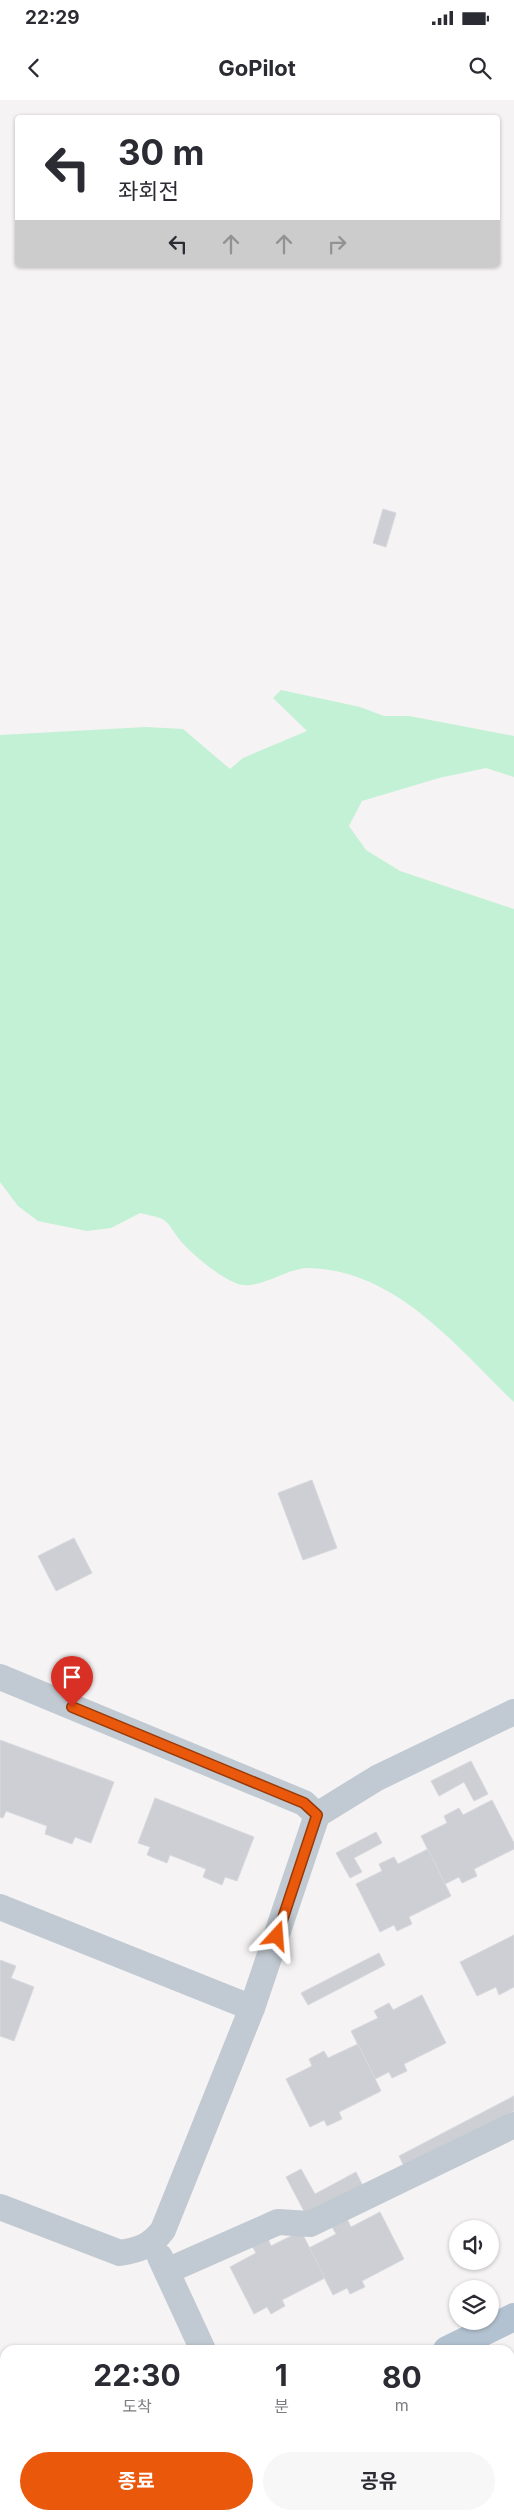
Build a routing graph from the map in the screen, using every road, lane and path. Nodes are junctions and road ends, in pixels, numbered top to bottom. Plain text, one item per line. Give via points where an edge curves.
1 (0, 1678) edge
2 (514, 1712) edge
3 (317, 1815) junction
4 (0, 1907) edge
5 (252, 2008) junction
6 (514, 2125) edge
7 (0, 2208) edge
8 (154, 2243) junction
9 (167, 2272) junction
10 (514, 2317) edge
11 (201, 2345) edge
12 (457, 2345) edge

1 - 3 street via 304,1803
2 - 3 street via 377,1778
3 - 5 street
4 - 5 street
5 - 8 street via 166,2221
6 - 9 street via 310,2224 278,2222
7 - 8 street via 120,2253
8 - 9 street
9 - 11 street
10 - 12 main road

